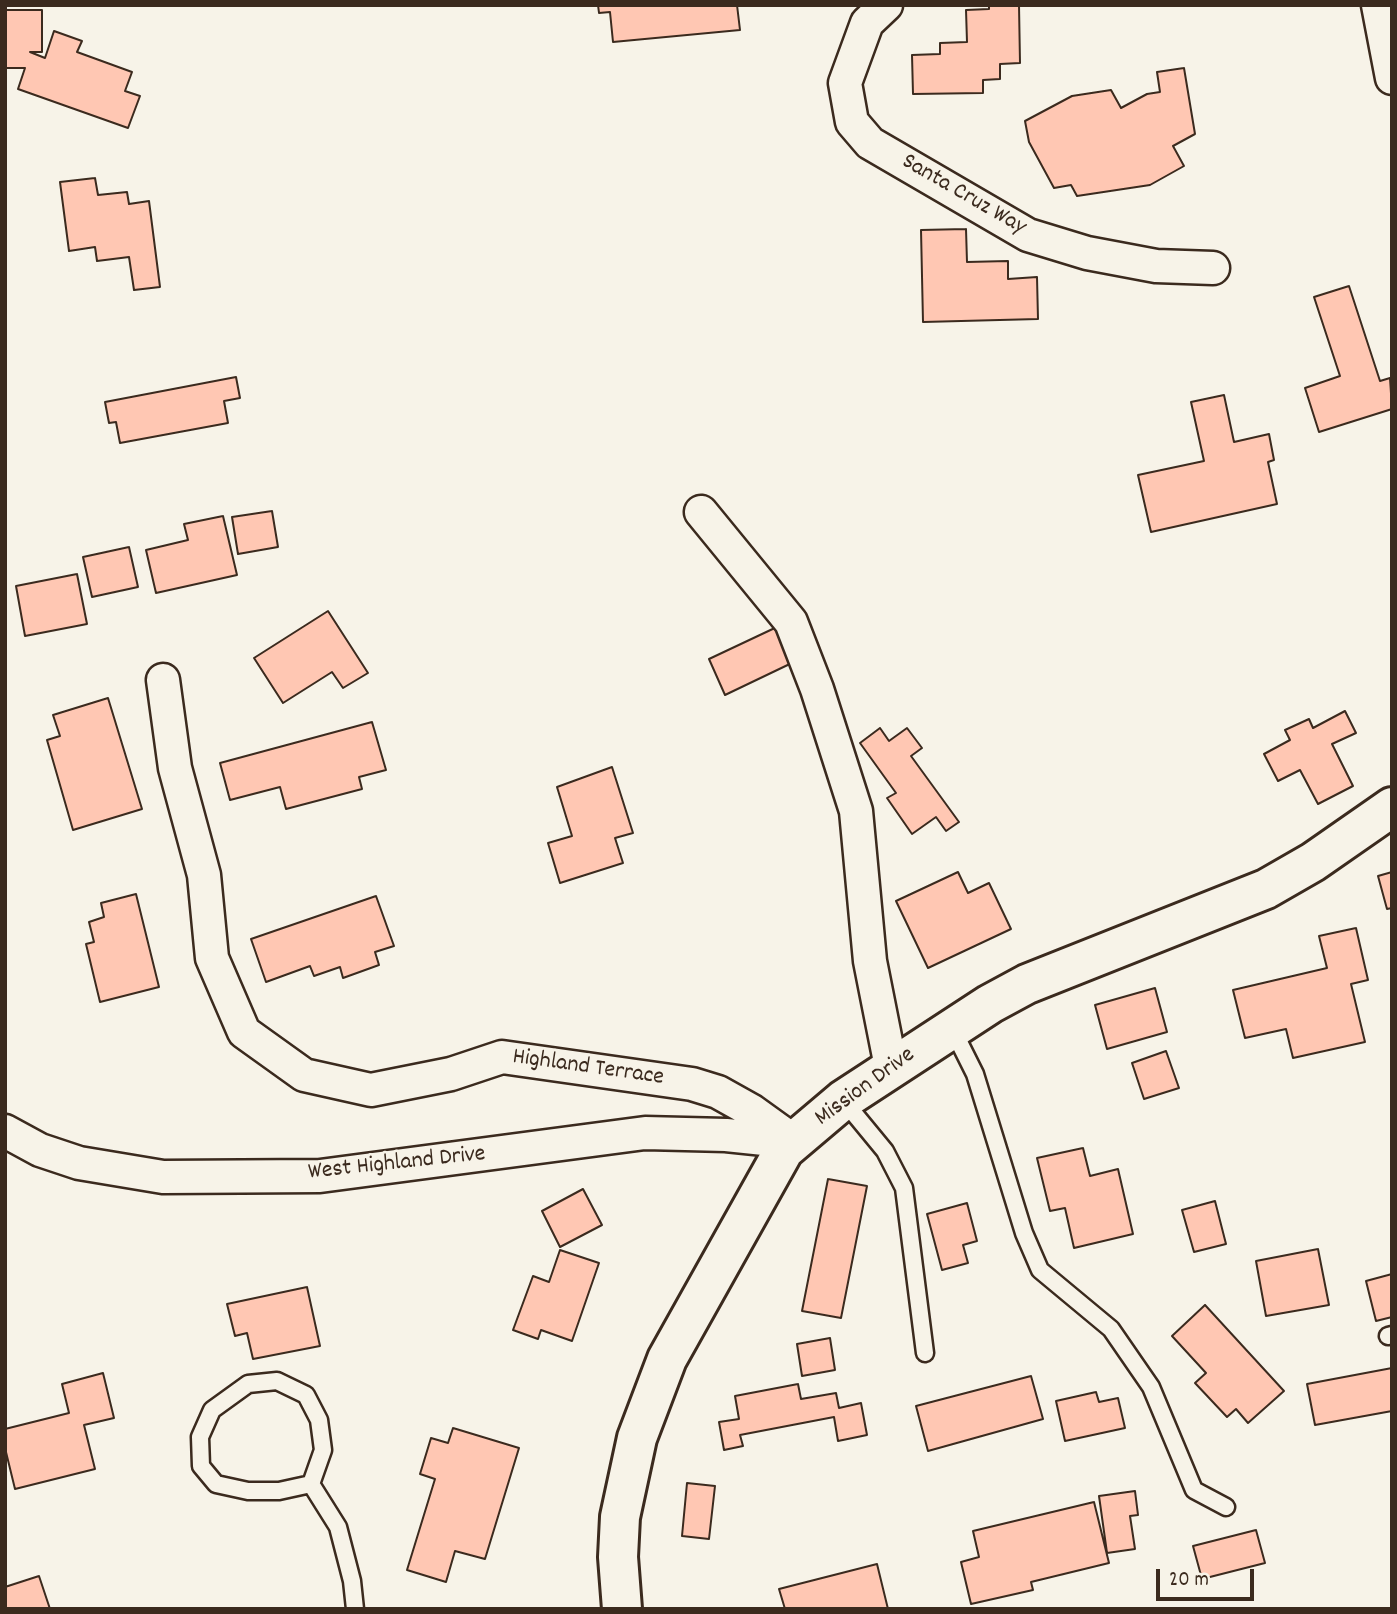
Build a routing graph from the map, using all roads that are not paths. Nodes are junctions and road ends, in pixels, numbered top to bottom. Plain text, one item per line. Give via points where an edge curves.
1 (886, 5) edge
2 (1378, 5) edge
3 (1392, 78) edge
4 (1213, 268) dead end
5 (701, 512) dead end
6 (163, 680) dead end
7 (1392, 807) edge
8 (952, 1028) junction
9 (891, 1067) junction
10 (843, 1100) junction
11 (5, 1131) edge
12 (795, 1142) junction
13 (925, 1353) dead end
14 (311, 1484) junction
15 (1226, 1507) dead end
16 (355, 1609) edge
17 (622, 1609) edge

1 - 4 street, Santa Cruz Way via 867,23 845,83 852,122 870,143 1028,235 1087,253 1156,266
2 - 3 street
5 - 9 street via 791,622 817,689 856,811 870,961
6 - 12 street, Highland Terrace via 175,768 204,875 212,958 244,1032 304,1075 371,1090 451,1074 502,1057 692,1084 752,1111
7 - 8 street, Mission Drive via 1266,889 1027,984
8 - 9 street, Mission Drive
8 - 15 lane via 975,1074 1024,1233 1040,1270 1111,1329 1151,1387 1194,1490
9 - 10 street, Mission Drive
10 - 12 street, Mission Drive
10 - 13 lane via 885,1151 904,1188
11 - 12 street, West Highland Drive via 40,1150 79,1163 163,1177 320,1176 645,1133
12 - 17 street, Mission Drive via 784,1150 667,1359 637,1438 620,1517
14 - 14 lane via 279,1491 216,1484 201,1466 200,1437 212,1410 248,1384 277,1381 306,1395 319,1420 323,1450
14 - 16 lane via 338,1527

